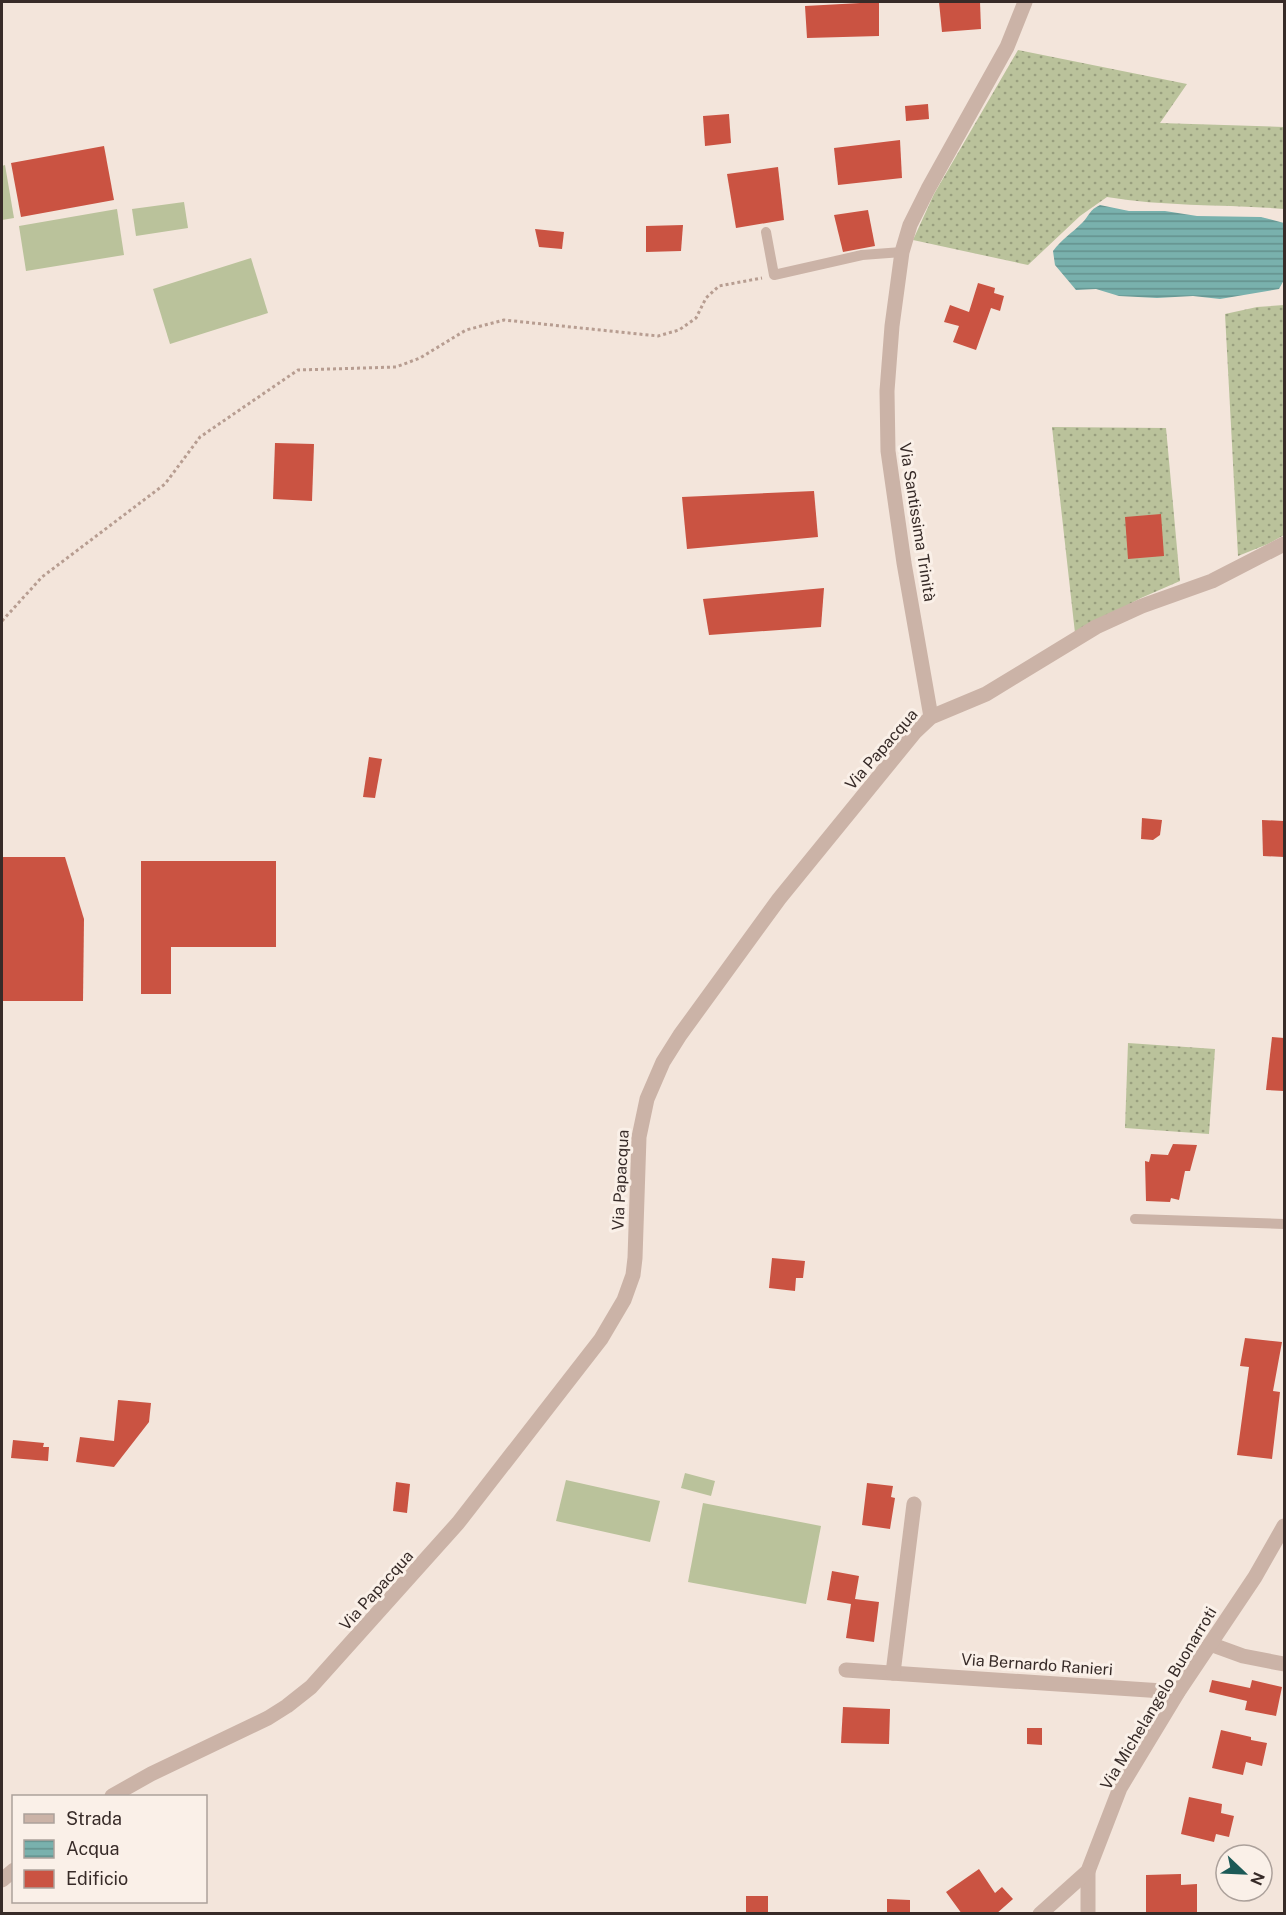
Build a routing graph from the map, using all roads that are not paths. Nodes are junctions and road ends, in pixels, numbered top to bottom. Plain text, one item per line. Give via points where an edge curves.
1 (1025, 2) edge
2 (766, 232) dead end
3 (902, 252) junction
4 (1284, 544) edge
5 (931, 717) junction
6 (1135, 1219) dead end
7 (1284, 1224) edge
8 (914, 1504) dead end
9 (1284, 1526) edge
10 (1210, 1644) junction
11 (1284, 1664) edge
12 (846, 1670) dead end
13 (893, 1673) junction
14 (1178, 1692) junction
15 (115, 1795) edge
16 (1088, 1871) junction
17 (1040, 1914) edge
18 (1088, 1914) edge

1 - 3 street, Via Santissima Trinità via 1007,47 921,202
2 - 3 lane via 774,275 862,255
3 - 5 street, Via Santissima Trinità via 889,355 887,442
4 - 5 street, Via Papacqua via 1212,581 1118,616 986,694
5 - 15 street, Via Papacqua via 910,737 779,899 663,1062 647,1099 639,1137 635,1258 627,1292 605,1334 431,1555 303,1694 268,1718
6 - 7 lane
8 - 13 street
9 - 10 street, Via Michelangelo Buonarroti
10 - 11 street
10 - 14 street, Via Michelangelo Buonarroti
12 - 13 street, Via Bernardo Ranieri
13 - 14 street, Via Bernardo Ranieri
14 - 16 street, Via Michelangelo Buonarroti via 1120,1788
16 - 17 street, Via Michelangelo Buonarroti
16 - 18 street

